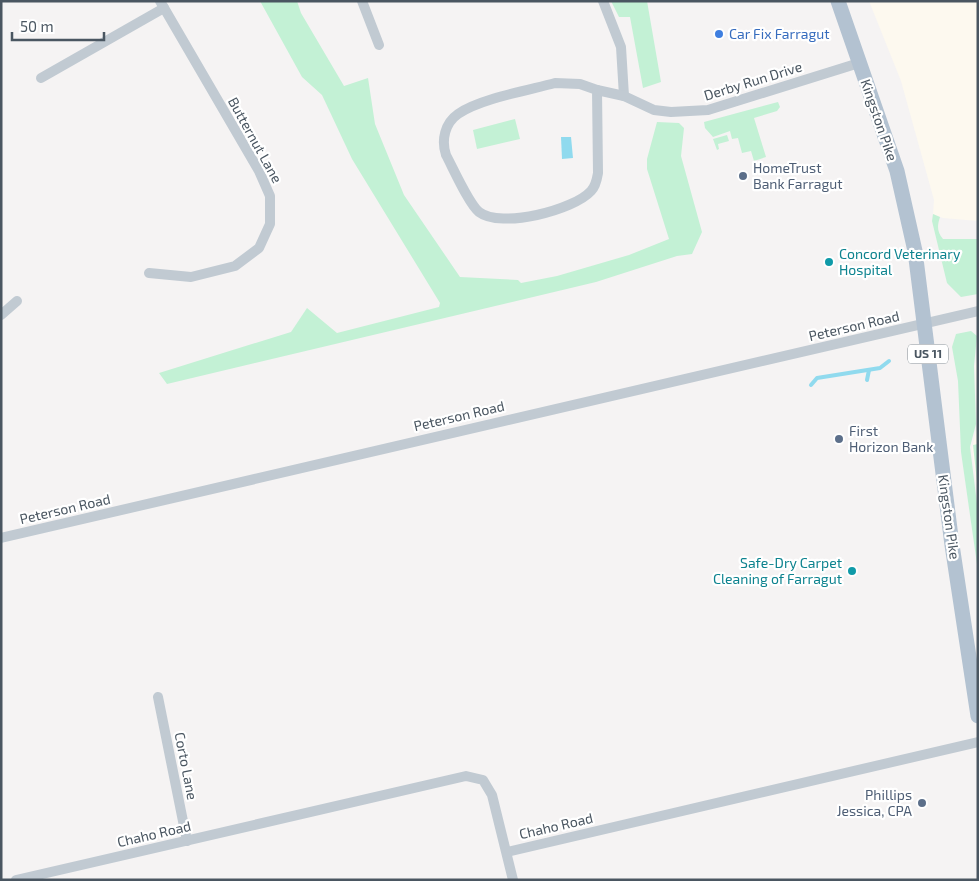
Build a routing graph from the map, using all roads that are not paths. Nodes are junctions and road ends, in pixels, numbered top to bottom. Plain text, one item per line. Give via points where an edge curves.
1 (362, 1) edge
2 (603, 1) edge
3 (838, 1) edge
4 (162, 5) edge
5 (379, 45) dead end
6 (859, 63) junction
7 (41, 78) dead end
8 (597, 90) junction
9 (624, 96) junction
10 (149, 273) dead end
11 (17, 301) dead end
12 (978, 310) edge
13 (1, 315) edge
14 (924, 324) junction
15 (1, 538) edge
16 (158, 696) dead end
17 (978, 716) edge
18 (978, 742) edge
19 (187, 841) junction
20 (507, 852) junction
21 (16, 880) edge
22 (513, 880) edge

1 - 5 street
2 - 9 street via 621,47
3 - 6 main road, Kingston Pike / US 11
4 - 7 street
4 - 10 street, Butternut Lane via 259,171 270,196 270,224 259,248 235,266 191,277
6 - 9 street, Derby Run Drive via 708,110 654,110
6 - 14 main road, Kingston Pike / US 11 via 897,171 915,251
8 - 8 street, Derby Run Drive via 580,84 555,83 482,103 458,114 447,126 444,147 478,211 491,218 508,220 578,202 592,190 598,173
8 - 9 street, Derby Run Drive
11 - 13 street
12 - 14 street, Peterson Road
14 - 15 street, Peterson Road
14 - 17 main road, Kingston Pike / US 11
16 - 19 street, Corto Lane
18 - 20 street, Chaho Road
19 - 20 street, Chaho Road via 466,776 484,780 492,795
19 - 21 street, Chaho Road
20 - 22 street

